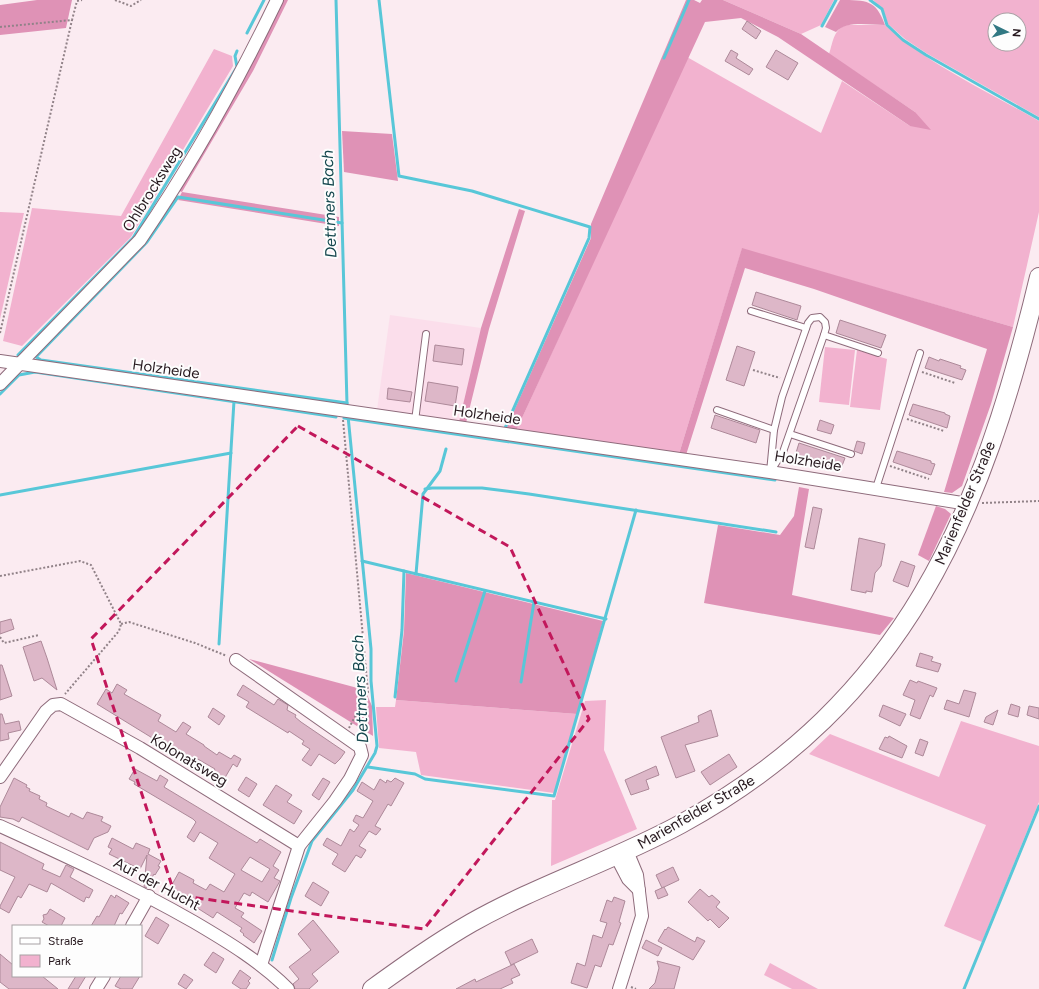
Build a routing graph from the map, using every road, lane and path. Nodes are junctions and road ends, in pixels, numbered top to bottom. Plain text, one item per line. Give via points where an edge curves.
1 (82, 0) edge
2 (115, 0) edge
3 (141, 0) edge
4 (278, 0) edge
5 (72, 20) junction
6 (0, 27) edge
7 (1039, 277) edge
8 (750, 311) dead end
9 (806, 328) junction
10 (0, 333) edge
11 (426, 334) dead end
12 (824, 335) junction
13 (878, 353) dead end
14 (920, 354) dead end
15 (0, 361) edge
16 (20, 364) junction
17 (753, 370) dead end
18 (915, 370) junction
19 (788, 381) junction
20 (955, 383) dead end
21 (0, 384) edge
22 (342, 410) junction
23 (717, 410) dead end
24 (899, 417) junction
25 (416, 421) junction
26 (774, 430) junction
27 (944, 431) dead end
28 (790, 434) junction
29 (851, 454) dead end
30 (884, 464) junction
31 (770, 472) junction
32 (929, 479) dead end
33 (876, 488) junction
34 (1039, 501) edge
35 (968, 504) junction
36 (0, 576) edge
37 (121, 624) junction
38 (39, 635) dead end
39 (0, 637) edge
40 (236, 660) joint
41 (61, 704) junction
42 (344, 735) junction
43 (0, 777) edge
44 (0, 826) edge
45 (299, 846) junction
46 (621, 853) junction
47 (149, 896) junction
48 (133, 925) edge
49 (261, 965) junction
50 (103, 977) edge
51 (624, 988) edge
52 (96, 989) edge
53 (288, 989) edge
54 (372, 989) edge
55 (636, 989) edge

1 - 5 path via 77,1
2 - 3 path via 131,6
4 - 16 street, Ohlbrocksweg via 245,67 140,240
5 - 6 path
5 - 10 path
7 - 35 main road, Marienfelder Straße via 1003,407
8 - 9 lane
9 - 12 lane via 812,318 820,317 825,322
9 - 19 lane
11 - 25 lane
12 - 13 lane
12 - 28 lane
14 - 18 lane
15 - 16 street, Holzheide
16 - 21 street, Ohlbrocksweg
16 - 22 street, Holzheide
17 - 19 path
18 - 20 path
18 - 24 lane
19 - 26 lane
22 - 25 street, Holzheide
22 - 42 path via 368,692 356,718
23 - 26 lane
24 - 27 path
24 - 30 lane
25 - 31 street, Holzheide
26 - 31 lane
28 - 29 lane
28 - 31 lane via 783,452
30 - 32 path
30 - 33 lane
31 - 33 street, Holzheide
33 - 35 street, Holzheide
34 - 35 path
35 - 46 main road, Marienfelder Straße via 934,576 913,610 874,666 834,711 798,745 756,778 686,821
36 - 37 path via 80,561 87,562 91,564
37 - 40 path via 129,622 195,643
37 - 41 path via 119,631 61,699
38 - 39 path via 4,643
40 - 42 street
41 - 43 street via 53,705 46,711
41 - 45 street, Kolonatsweg via 140,748
42 - 45 street via 360,747 362,755 336,801
44 - 47 street, Auf der Hucht
45 - 49 street
46 - 51 street via 628,879 639,890 642,916
46 - 54 main road, Marienfelder Straße via 472,923 424,951
47 - 48 street
47 - 49 street, Auf der Hucht
49 - 53 street, Auf der Hucht via 270,970
50 - 52 street
51 - 55 path

